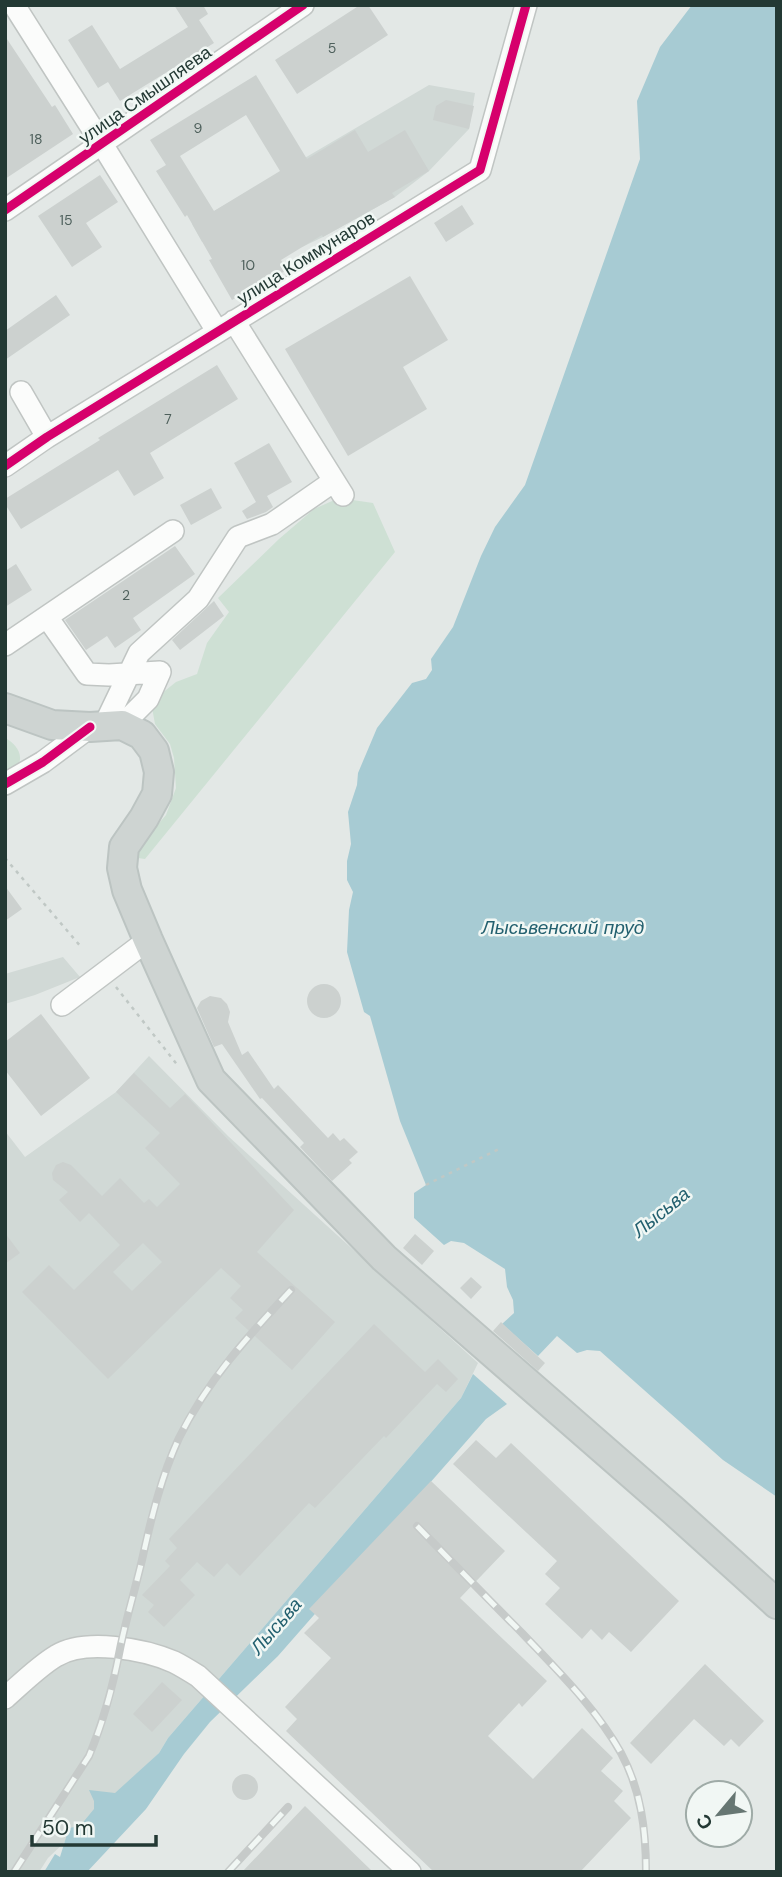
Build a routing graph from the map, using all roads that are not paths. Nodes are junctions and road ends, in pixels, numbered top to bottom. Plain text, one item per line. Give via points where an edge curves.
1 (14, 5) edge
2 (303, 5) edge
3 (526, 5) edge
4 (102, 144) junction
5 (5, 210) edge
6 (225, 326) junction
7 (20, 392) dead end
8 (47, 437) junction
9 (5, 466) edge
10 (173, 531) dead end
11 (47, 617) junction
12 (5, 645) edge
13 (129, 674) junction
14 (5, 708) edge
15 (105, 726) junction
16 (5, 784) edge
17 (148, 940) junction
18 (62, 1005) dead end
19 (777, 1604) edge
20 (5, 1698) edge
21 (404, 1869) edge

1 - 4 street
2 - 4 street, улица Смышляева
3 - 6 street, улица Коммунаров via 480,170
4 - 5 street, улица Смышляева
4 - 6 street
6 - 8 street, улица Коммунаров
6 - 13 street via 338,488 238,537 198,599 139,653
7 - 8 street
8 - 9 street, улица Коммунаров
10 - 11 street
11 - 12 street
11 - 13 street via 87,674
13 - 15 street
13 - 15 street via 160,671 148,699
14 - 15 main road via 51,725
15 - 16 street
15 - 17 main road via 142,735 154,751 159,772 157,794 124,847 122,868
17 - 18 street
17 - 19 main road via 211,1080 384,1258
20 - 21 street via 56,1656 75,1648 120,1648 174,1662 198,1676

